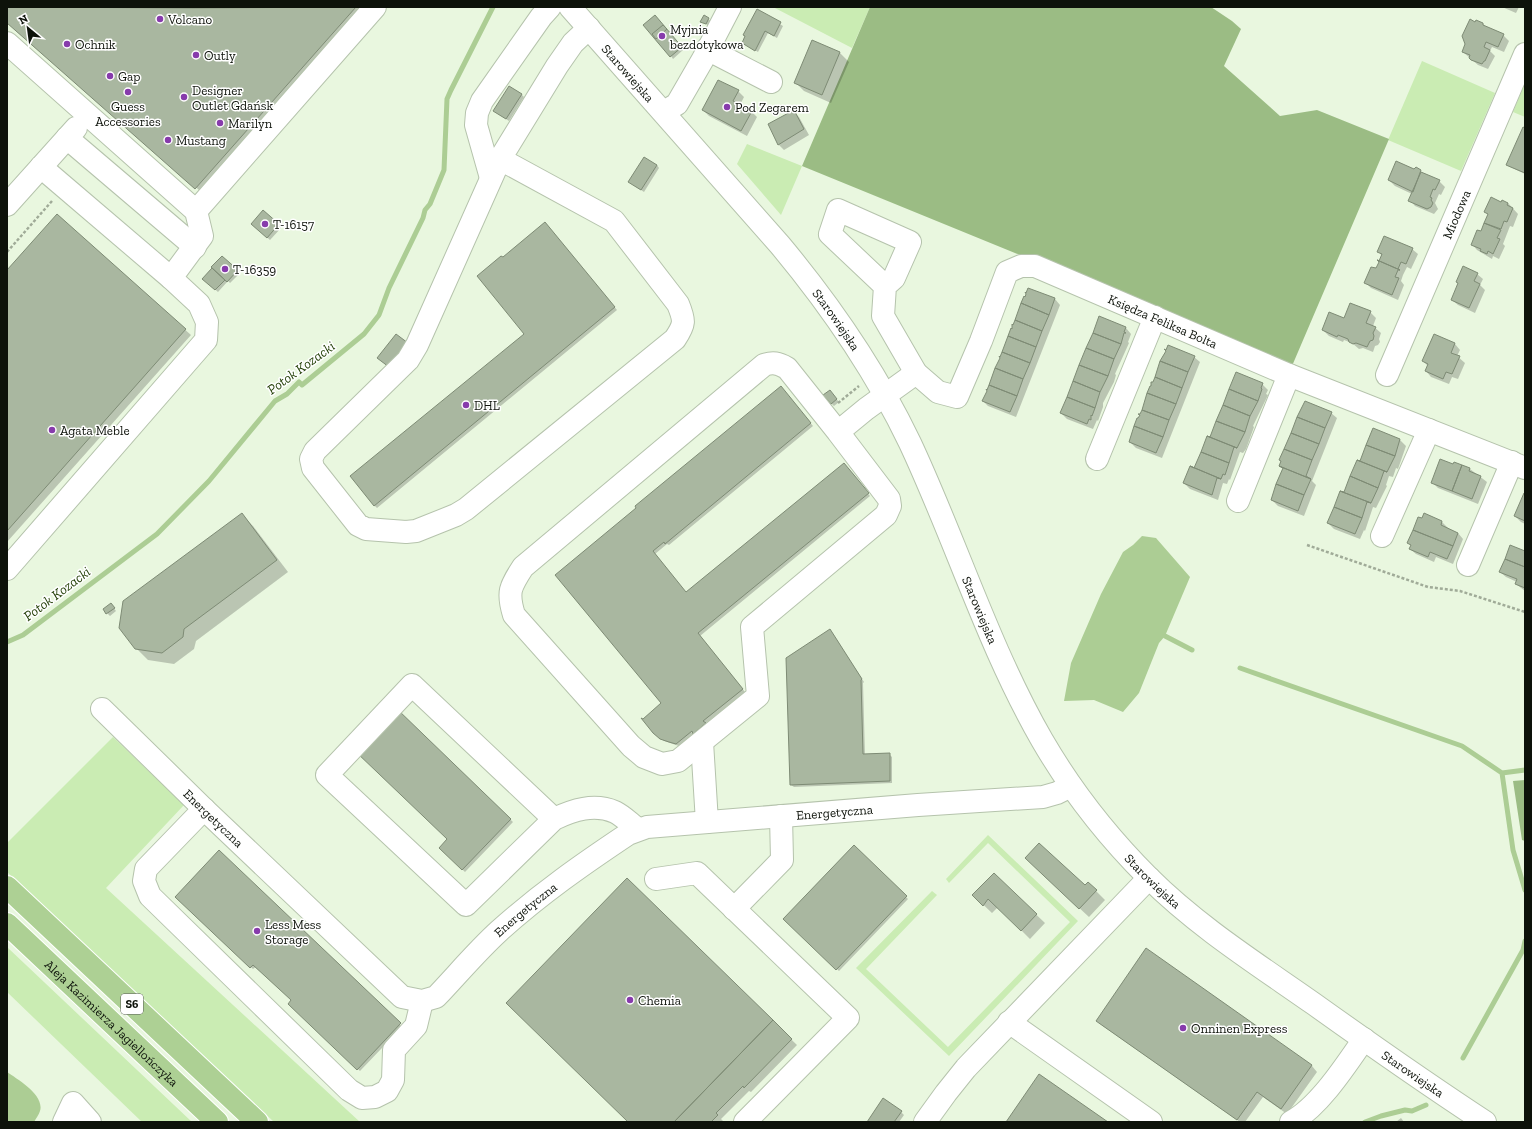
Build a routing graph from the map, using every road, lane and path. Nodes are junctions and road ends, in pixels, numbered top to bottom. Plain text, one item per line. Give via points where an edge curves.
1 (375, 7) edge
2 (550, 7) edge
3 (570, 7) edge
4 (730, 7) edge
5 (589, 28) junction
6 (7, 43) edge
7 (707, 49) junction
8 (1525, 54) edge
9 (771, 82) dead end
10 (664, 112) junction
11 (87, 115) junction
12 (67, 138) junction
13 (500, 159) junction
14 (41, 167) junction
15 (491, 178) junction
16 (54, 200) dead end
17 (7, 205) edge
18 (196, 211) junction
19 (195, 247) junction
20 (7, 252) edge
21 (171, 278) junction
22 (885, 286) dead end
23 (1155, 317) junction
24 (916, 373) junction
25 (1289, 375) junction
26 (1387, 375) dead end
27 (861, 384) dead end
28 (884, 395) junction
29 (823, 414) junction
30 (1429, 430) junction
31 (838, 432) junction
32 (1097, 459) dead end
33 (1518, 465) edge
34 (1238, 501) dead end
35 (1382, 536) dead end
36 (1307, 545) dead end
37 (1468, 565) dead end
38 (7, 569) edge
39 (1525, 612) edge
40 (102, 709) dead end
41 (702, 742) junction
42 (1071, 786) junction
43 (204, 809) junction
44 (781, 816) junction
45 (554, 819) junction
46 (707, 822) junction
47 (638, 829) junction
48 (1149, 878) junction
49 (656, 879) dead end
50 (7, 887) edge
51 (734, 909) junction
52 (7, 924) edge
53 (422, 1001) junction
54 (1009, 1022) junction
55 (1364, 1039) junction
56 (64, 1122) edge
57 (90, 1122) edge
58 (217, 1122) edge
59 (257, 1122) edge
60 (745, 1122) edge
61 (925, 1122) edge
62 (1150, 1122) edge
63 (1291, 1122) edge
64 (1485, 1122) edge

1 - 18 street
2 - 15 street via 482,101 477,113 476,125
3 - 5 street, Starowiejska
4 - 7 street
5 - 10 street, Starowiejska
5 - 13 street via 573,43 557,66
6 - 11 street
7 - 9 street
7 - 10 street via 677,104
8 - 26 street, Miodowa
10 - 28 street, Starowiejska via 808,279 857,350
11 - 12 street
11 - 18 street
12 - 14 street
12 - 19 street
13 - 15 street
13 - 15 street via 614,221 678,304 683,327 675,339 466,509 456,515 406,532 366,529 358,525 349,514 313,468 311,459 315,451 408,360
14 - 17 street
14 - 21 street
16 - 20 path
18 - 19 street via 202,236
19 - 21 street
21 - 38 street via 199,304 207,322 206,340
22 - 24 street via 883,316
23 - 24 street, Księdza Feliksa Bolta via 1035,266 1021,266 1007,272 957,397 938,392
23 - 25 street, Księdza Feliksa Bolta
23 - 32 street
24 - 28 street
25 - 30 street, Księdza Feliksa Bolta
25 - 34 street
27 - 29 path
28 - 31 street
28 - 42 street, Starowiejska via 929,485 1018,693 1043,741
29 - 31 street
29 - 41 street via 787,368 772,362 764,365 523,567 511,585 510,602 514,615 631,746 644,757 662,764 678,761
30 - 33 street, Księdza Feliksa Bolta
30 - 35 street
31 - 41 street via 889,499 890,506 886,515 752,628 758,696
33 - 37 street
36 - 39 path via 1428,587 1460,591
40 - 43 street, Energetyczna
41 - 46 street
42 - 44 street, Energetyczna via 1043,798
42 - 48 street, Starowiejska via 1107,834
43 - 53 street, Energetyczna via 402,997
43 - 53 street via 146,869 144,881 150,896 349,1090 362,1098 375,1098 387,1091 393,1080 394,1050 416,1026
44 - 46 street, Energetyczna
44 - 51 street via 782,860
45 - 45 street via 412,685 327,775 466,905
45 - 47 street via 582,808 598,808 614,812
46 - 47 street, Energetyczna
47 - 53 street, Energetyczna via 574,870 534,900 498,932 436,996
48 - 54 street
48 - 55 street, Starowiejska via 1238,950
49 - 51 street via 697,873
50 - 59 highway, Aleja Kazimierza Jagiellończyka / S6
51 - 60 street via 848,1018
52 - 58 highway, Aleja Kazimierza Jagiellończyka / S6
54 - 61 street via 966,1068
54 - 62 street
55 - 63 street via 1335,1080 1302,1116
55 - 64 street, Starowiejska
56 - 57 street via 73,1103

